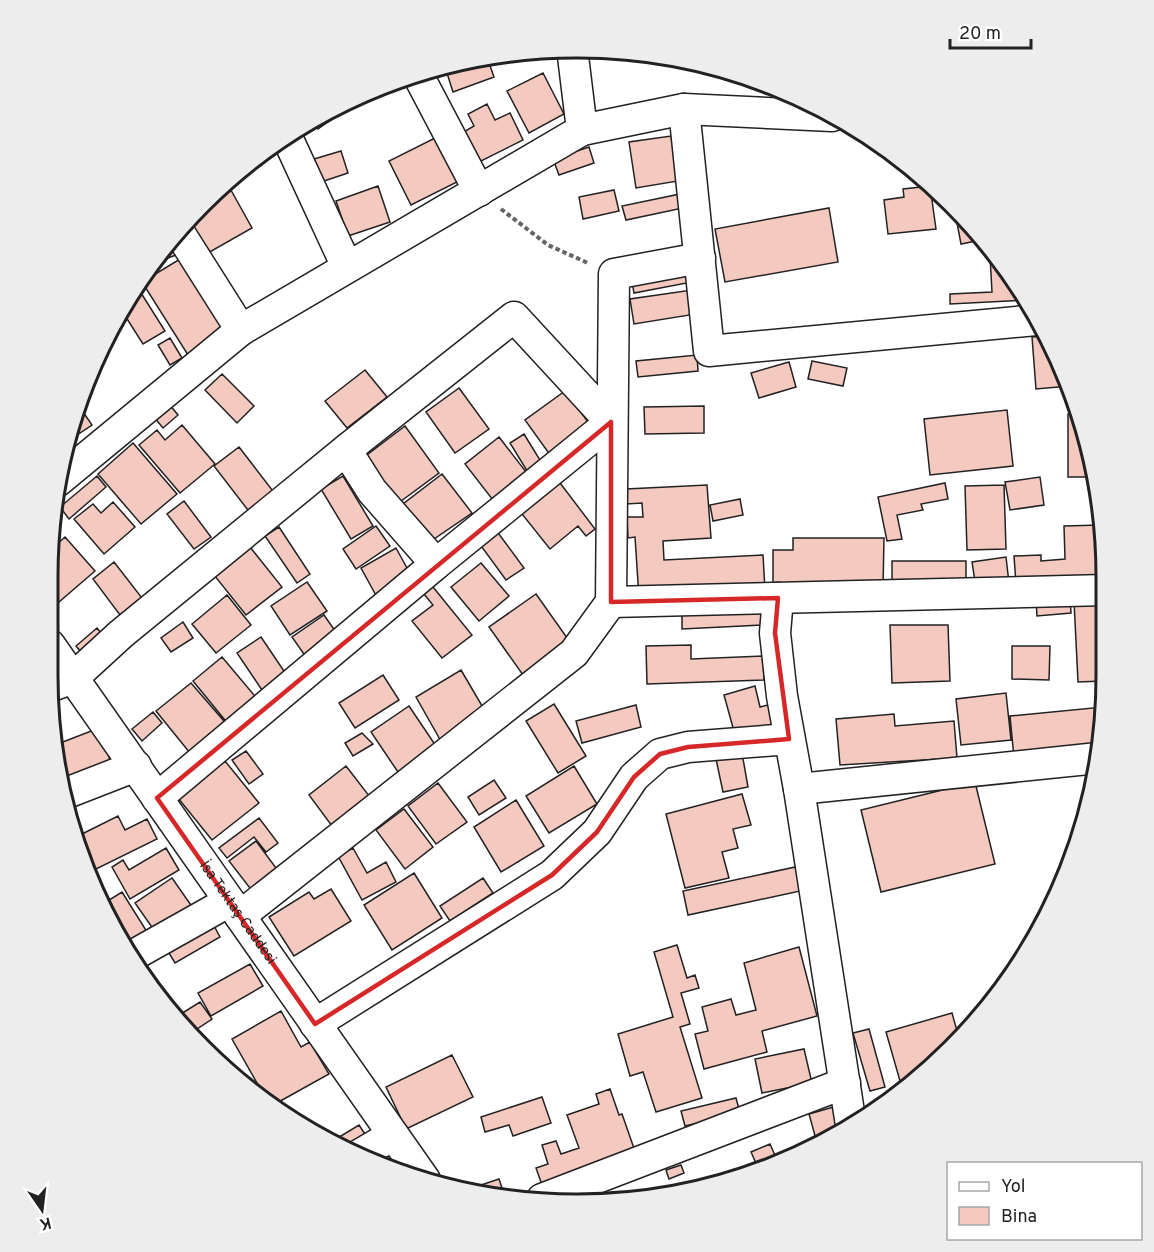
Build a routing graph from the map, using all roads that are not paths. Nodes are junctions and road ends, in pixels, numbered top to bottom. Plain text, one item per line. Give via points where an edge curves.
1 (573, 58) edge
2 (422, 82) edge
3 (684, 110) junction
4 (812, 115) edge
5 (582, 130) junction
6 (291, 145) edge
7 (479, 191) junction
8 (184, 239) edge
9 (700, 258) junction
10 (347, 267) junction
11 (1027, 321) edge
12 (241, 330) junction
13 (611, 422) junction
14 (346, 450) junction
15 (69, 472) edge
16 (436, 564) junction
17 (1096, 590) edge
18 (778, 598) junction
19 (611, 602) junction
20 (61, 682) edge
21 (789, 739) junction
22 (1089, 759) edge
23 (136, 766) junction
24 (799, 789) junction
25 (72, 791) edge
26 (157, 798) junction
27 (234, 909) junction
28 (140, 953) edge
29 (315, 1024) junction
30 (845, 1083) junction
31 (850, 1116) edge
32 (393, 1135) junction
33 (368, 1149) edge
34 (416, 1168) edge
35 (561, 1193) edge

1 - 5 street
2 - 7 street
3 - 4 street
3 - 5 street
3 - 9 street
5 - 7 street
6 - 10 street
7 - 10 street
8 - 12 street
9 - 11 street via 709,351
9 - 13 street via 614,274
10 - 12 street
12 - 15 street
13 - 14 street via 514,317
13 - 16 street
13 - 19 street
14 - 16 street via 372,491
14 - 20 street
16 - 26 street
17 - 18 street
18 - 19 street
18 - 21 street via 775,633
19 - 27 street via 574,653
20 - 23 street, İsa Tektaş Caddesi
21 - 24 street
21 - 29 street via 688,747 660,754 634,777 597,832 552,875
22 - 24 street
23 - 25 street
23 - 26 street, İsa Tektaş Caddesi
24 - 30 street
26 - 27 street, İsa Tektaş Caddesi
27 - 28 street
27 - 29 street, İsa Tektaş Caddesi
29 - 32 street, İsa Tektaş Caddesi
30 - 31 street
30 - 35 street
32 - 33 street
32 - 34 street, İsa Tektaş Caddesi

